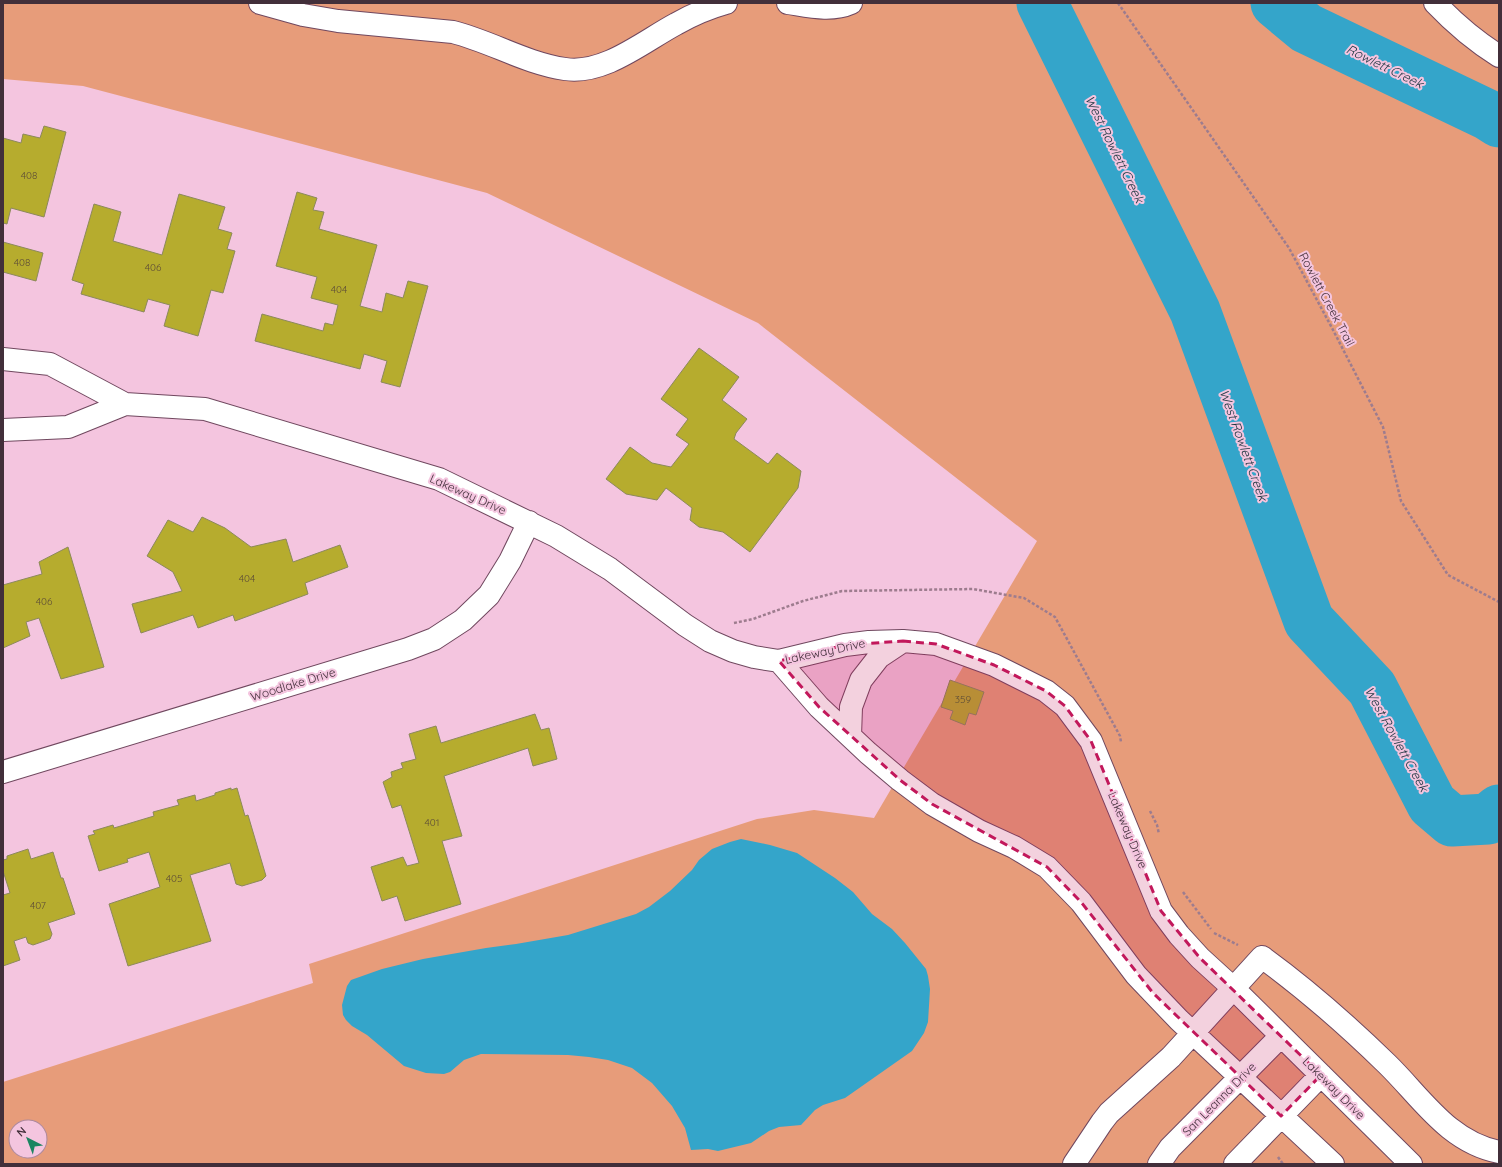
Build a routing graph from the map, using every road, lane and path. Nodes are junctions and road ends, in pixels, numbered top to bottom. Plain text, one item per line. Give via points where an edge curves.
1 (260, 3) edge
2 (726, 3) edge
3 (788, 3) edge
4 (851, 3) edge
5 (1118, 3) edge
6 (1435, 3) edge
7 (1499, 56) edge
8 (3, 359) edge
9 (125, 404) junction
10 (3, 430) edge
11 (529, 522) junction
12 (822, 596) dead end
13 (1499, 602) edge
14 (730, 624) dead end
15 (904, 640) junction
16 (779, 661) junction
17 (850, 736) junction
18 (3, 772) edge
19 (1234, 989) junction
20 (1193, 1033) junction
21 (1281, 1036) junction
22 (1321, 1075) junction
23 (1241, 1078) junction
24 (1281, 1116) junction
25 (1499, 1152) edge
26 (1074, 1164) edge
27 (1159, 1164) edge
28 (1235, 1164) edge
29 (1333, 1164) edge
30 (1411, 1164) edge

1 - 2 street via 303,15 453,32 470,36 539,64 567,69 599,65 619,58 675,24
3 - 4 street via 816,8
5 - 13 path, Rowlett Creek Trail via 1289,248 1383,427 1401,501 1448,576
6 - 7 street via 1476,42
8 - 9 street, Lakeway Drive via 50,364
9 - 10 street, Lakeway Drive via 68,427
9 - 11 street, Lakeway Drive via 205,409 439,479
11 - 16 street, Lakeway Drive via 610,569 710,641 754,658
11 - 18 street, Woodlake Drive via 510,561 489,595 463,620 434,640
12 - 14 path
15 - 16 street, Lakeway Drive via 844,644
15 - 17 street via 879,657 861,680 851,707
15 - 19 street, Lakeway Drive via 936,644 994,665 1046,691 1065,706 1091,741 1162,911 1200,958
16 - 17 street, Lakeway Drive via 819,707
17 - 20 street, Lakeway Drive via 932,804 1047,867 1081,902 1136,975
19 - 20 street
19 - 21 street, Lakeway Drive
19 - 25 street via 1262,956 1346,1026 1388,1065 1444,1124 1473,1144
20 - 23 street, Lakeway Drive
20 - 26 street via 1157,1071 1109,1113
21 - 22 street, Lakeway Drive
21 - 23 street, San Leanna Drive
22 - 24 street
22 - 30 street, Lakeway Drive
23 - 24 street, Lakeway Drive
23 - 27 street, San Leanna Drive via 1170,1148
24 - 28 street
24 - 29 street, Lakeway Drive

